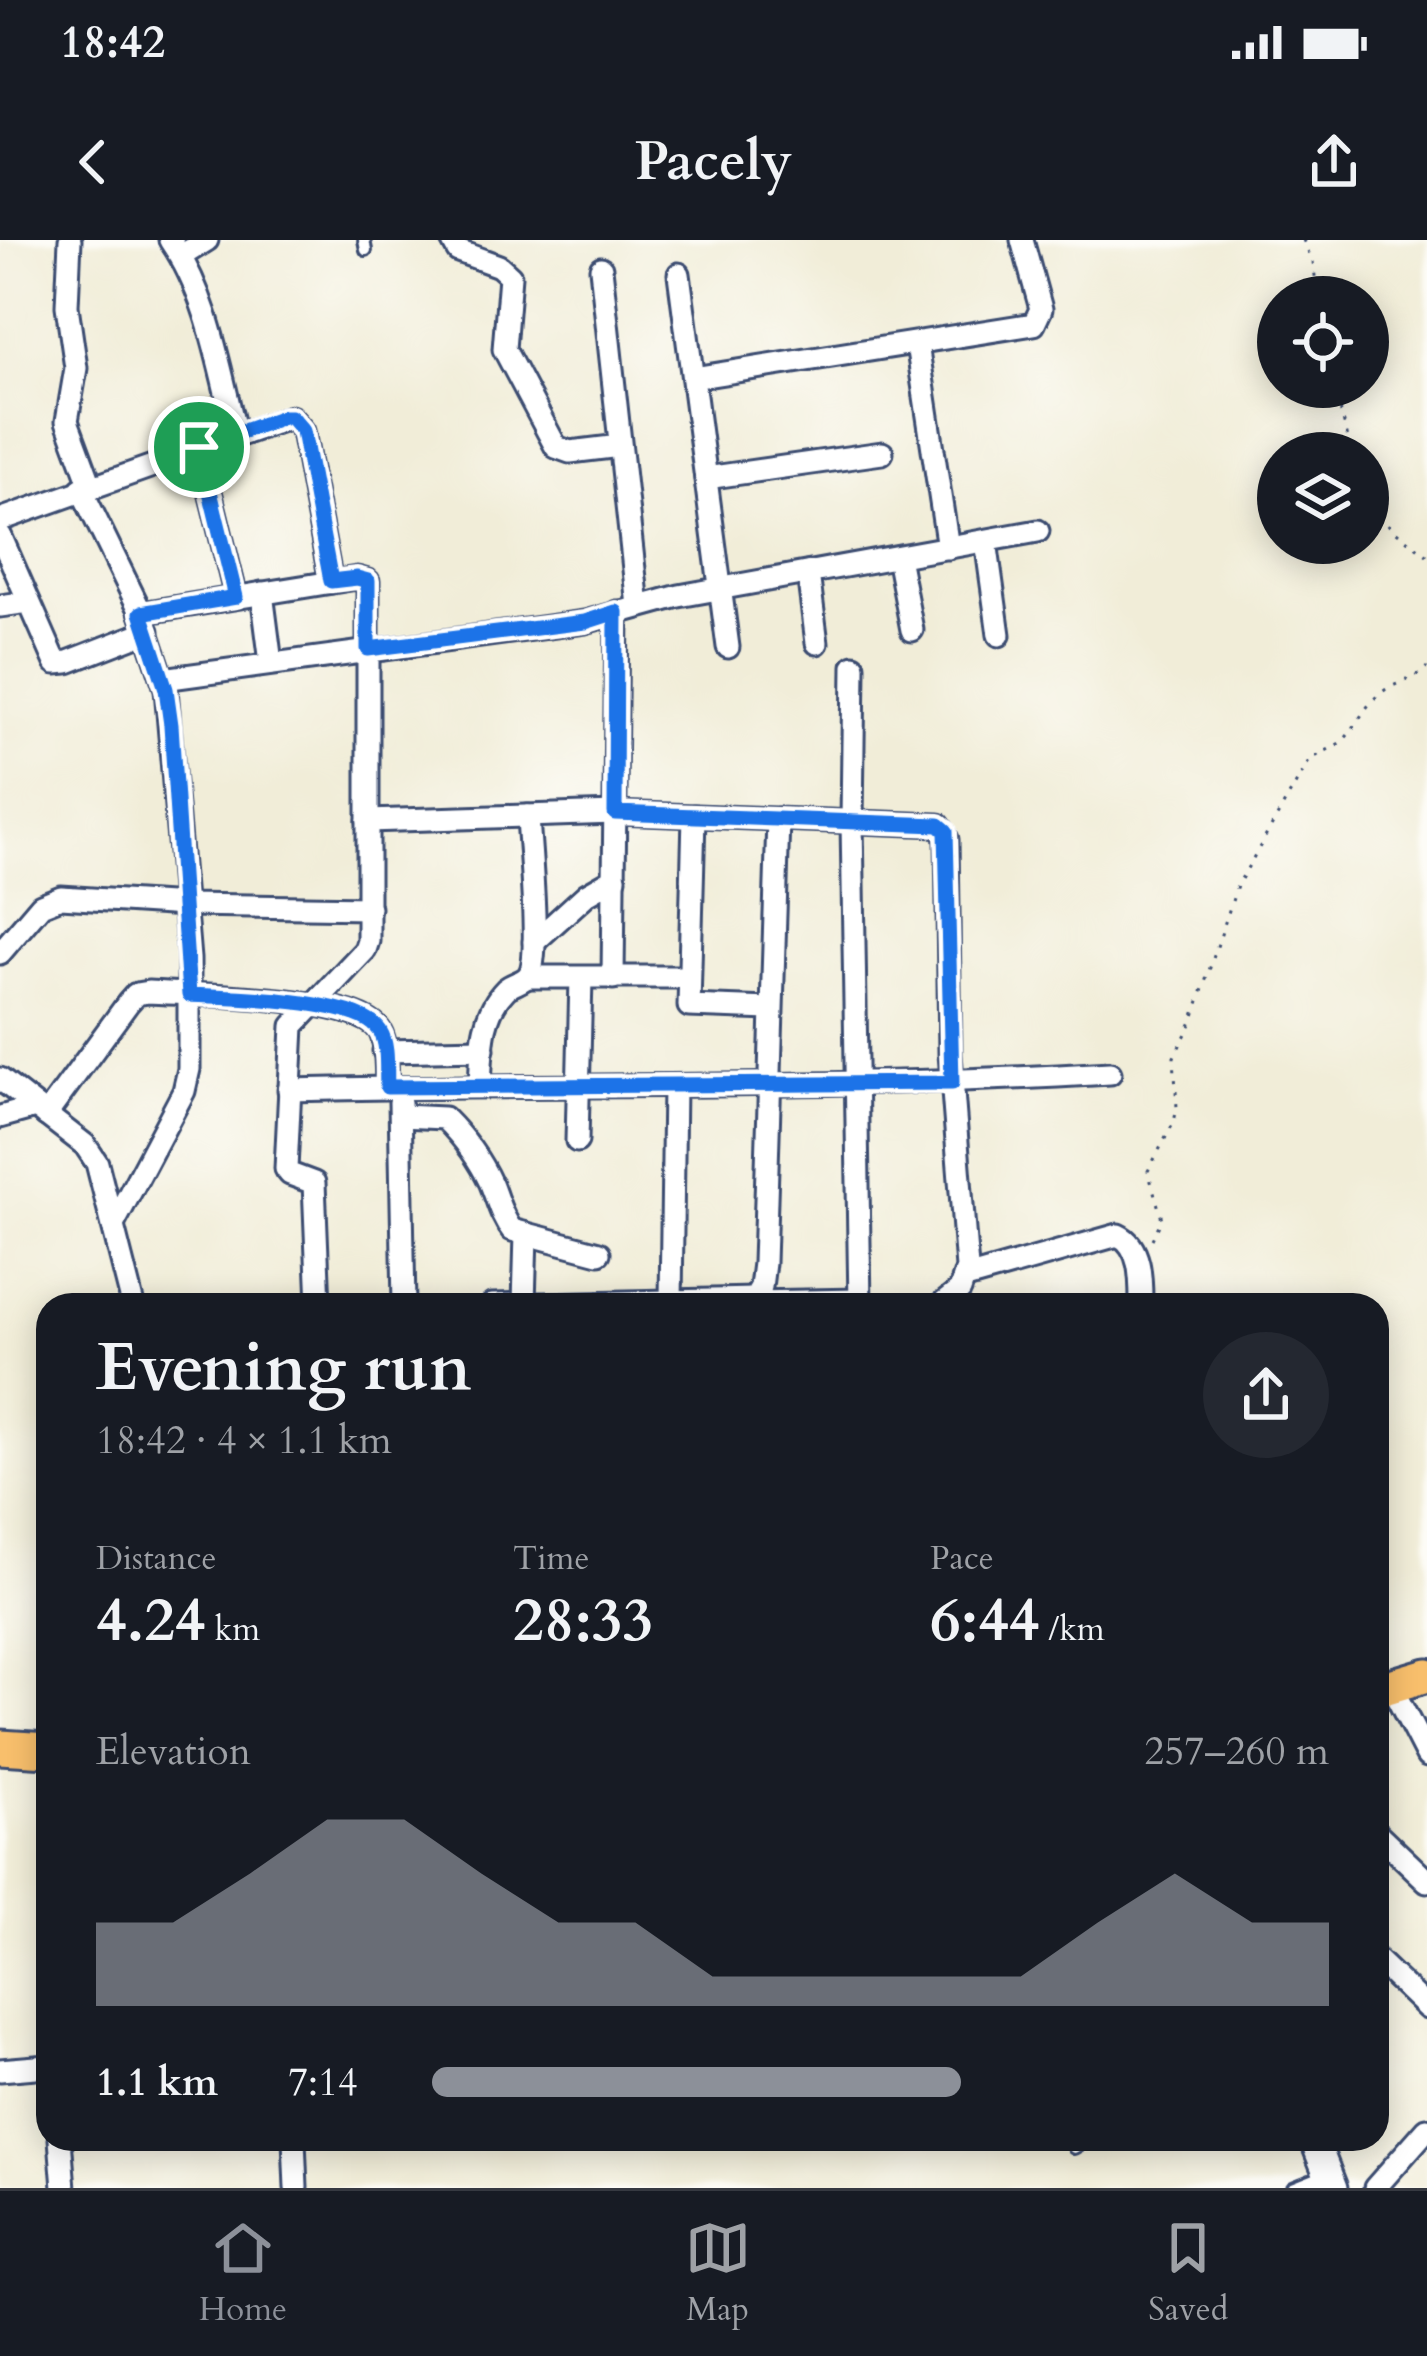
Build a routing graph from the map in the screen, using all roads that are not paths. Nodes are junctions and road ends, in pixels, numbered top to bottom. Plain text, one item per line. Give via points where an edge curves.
1 (70, 240) edge
2 (206, 240) edge
3 (452, 240) edge
4 (1022, 240) edge
5 (176, 248) edge
6 (601, 268) dead end
7 (680, 274) dead end
8 (917, 344) junction
9 (693, 378) junction
10 (236, 434) junction
11 (620, 446) junction
12 (199, 447) junction
13 (882, 453) dead end
14 (706, 478) junction
15 (86, 488) junction
16 (0, 520) edge
17 (1038, 531) dead end
18 (0, 535) edge
19 (986, 541) junction
20 (948, 548) junction
21 (898, 556) junction
22 (808, 573) junction
23 (331, 581) junction
24 (721, 589) junction
25 (262, 593) junction
26 (236, 597) junction
27 (28, 602) junction
28 (0, 606) edge
29 (627, 609) junction
30 (144, 622) junction
31 (912, 630) dead end
32 (999, 635) dead end
33 (817, 643) dead end
34 (728, 647) dead end
35 (368, 649) junction
36 (271, 663) junction
37 (854, 666) dead end
38 (163, 679) junction
39 (615, 813) junction
40 (528, 816) junction
41 (694, 816) junction
42 (778, 819) junction
43 (368, 821) junction
44 (853, 822) junction
45 (615, 878) junction
46 (184, 905) junction
47 (369, 908) junction
48 (534, 942) junction
49 (0, 953) edge
50 (688, 976) junction
51 (528, 977) junction
52 (581, 978) junction
53 (613, 978) junction
54 (189, 995) junction
55 (313, 1002) junction
56 (770, 1010) junction
57 (483, 1048) junction
58 (384, 1051) junction
59 (1109, 1073) dead end
60 (0, 1079) edge
61 (952, 1083) junction
62 (857, 1085) junction
63 (480, 1086) junction
64 (580, 1086) junction
65 (394, 1087) junction
66 (674, 1087) junction
67 (768, 1087) junction
68 (289, 1090) junction
69 (40, 1111) junction
70 (401, 1116) junction
71 (0, 1117) edge
72 (577, 1141) dead end
73 (113, 1223) junction
74 (526, 1234) junction
75 (599, 1252) dead end
76 (966, 1278) junction
77 (130, 1293) edge
78 (319, 1293) edge
79 (404, 1293) edge
80 (524, 1293) edge
81 (671, 1293) edge
82 (757, 1293) edge
83 (860, 1293) edge
84 (956, 1293) edge
85 (1141, 1293) edge
86 (1427, 1663) edge
87 (1427, 1675) edge
88 (1389, 1681) edge
89 (1389, 1683) edge
90 (1389, 1695) edge
91 (0, 1748) edge
92 (36, 1750) edge
93 (1427, 1756) edge
94 (0, 1757) edge
95 (36, 1759) edge
96 (1389, 1845) edge
97 (1427, 1881) edge
98 (1389, 1972) edge
99 (1427, 2008) edge
100 (36, 2067) edge
101 (0, 2070) edge
102 (1426, 2133) edge
103 (61, 2151) edge
104 (294, 2151) edge
105 (1319, 2151) edge
106 (1330, 2181) edge
107 (64, 2188) edge
108 (296, 2188) edge
109 (1293, 2188) edge
110 (1375, 2188) edge

1 - 15 street via 67,306 76,368 67,421
2 - 5 street
3 - 11 street via 458,251 510,276 504,349 556,447
4 - 8 street via 1041,309 1034,324
5 - 10 street via 204,309
6 - 11 street
7 - 9 street
8 - 9 street
8 - 20 street
9 - 14 street
10 - 12 street
10 - 23 street via 283,417 299,422
11 - 29 street
12 - 15 street
12 - 26 street
13 - 14 street
14 - 24 street
15 - 16 street
15 - 30 street
17 - 19 street
18 - 27 street
19 - 20 street
19 - 32 street
20 - 21 street
21 - 22 street
21 - 31 street
22 - 24 street
22 - 33 street
23 - 25 street
23 - 35 street via 368,581
24 - 29 street
24 - 34 street
25 - 26 street
25 - 36 street
26 - 30 street
27 - 28 street
27 - 30 street via 56,663
29 - 35 street via 585,622
29 - 39 street
30 - 38 street
35 - 36 street
35 - 43 street
36 - 38 street
37 - 44 street
38 - 46 street
39 - 40 street
39 - 41 street
39 - 45 street
40 - 43 street
40 - 48 street
41 - 42 street
41 - 50 street
42 - 44 street
42 - 56 street
43 - 47 street
44 - 61 street via 946,831
44 - 62 street
45 - 48 street
45 - 53 street
46 - 47 street
46 - 49 street via 51,898
46 - 54 street
47 - 55 street via 364,950
48 - 51 street
50 - 53 street
50 - 56 street via 693,1009
51 - 52 street
51 - 57 street via 505,990 488,1017
52 - 53 street
52 - 64 street
54 - 55 street
54 - 69 street via 136,994
54 - 73 street via 184,1091
55 - 58 street via 374,1024
55 - 68 street via 293,1027
56 - 67 street
57 - 58 street
57 - 63 street
58 - 65 street
59 - 61 street
60 - 69 street
61 - 62 street
61 - 76 street
62 - 67 street
62 - 83 street
63 - 64 street
63 - 65 street
64 - 66 street
64 - 72 street
65 - 68 street
65 - 70 street
66 - 67 street
66 - 81 street
67 - 82 street
68 - 78 street via 286,1168 314,1183
69 - 71 street
69 - 73 street via 97,1163
70 - 74 street via 445,1118 484,1172 502,1218
70 - 79 street
73 - 77 street
74 - 75 street
74 - 80 street
76 - 84 street
76 - 85 street via 1118,1234 1137,1257
86 - 88 main road
87 - 89 main road
90 - 93 street
91 - 92 main road
94 - 95 main road
96 - 97 street
98 - 99 street
100 - 101 street
102 - 110 street
103 - 107 street
104 - 108 street
105 - 106 street
106 - 109 lane

